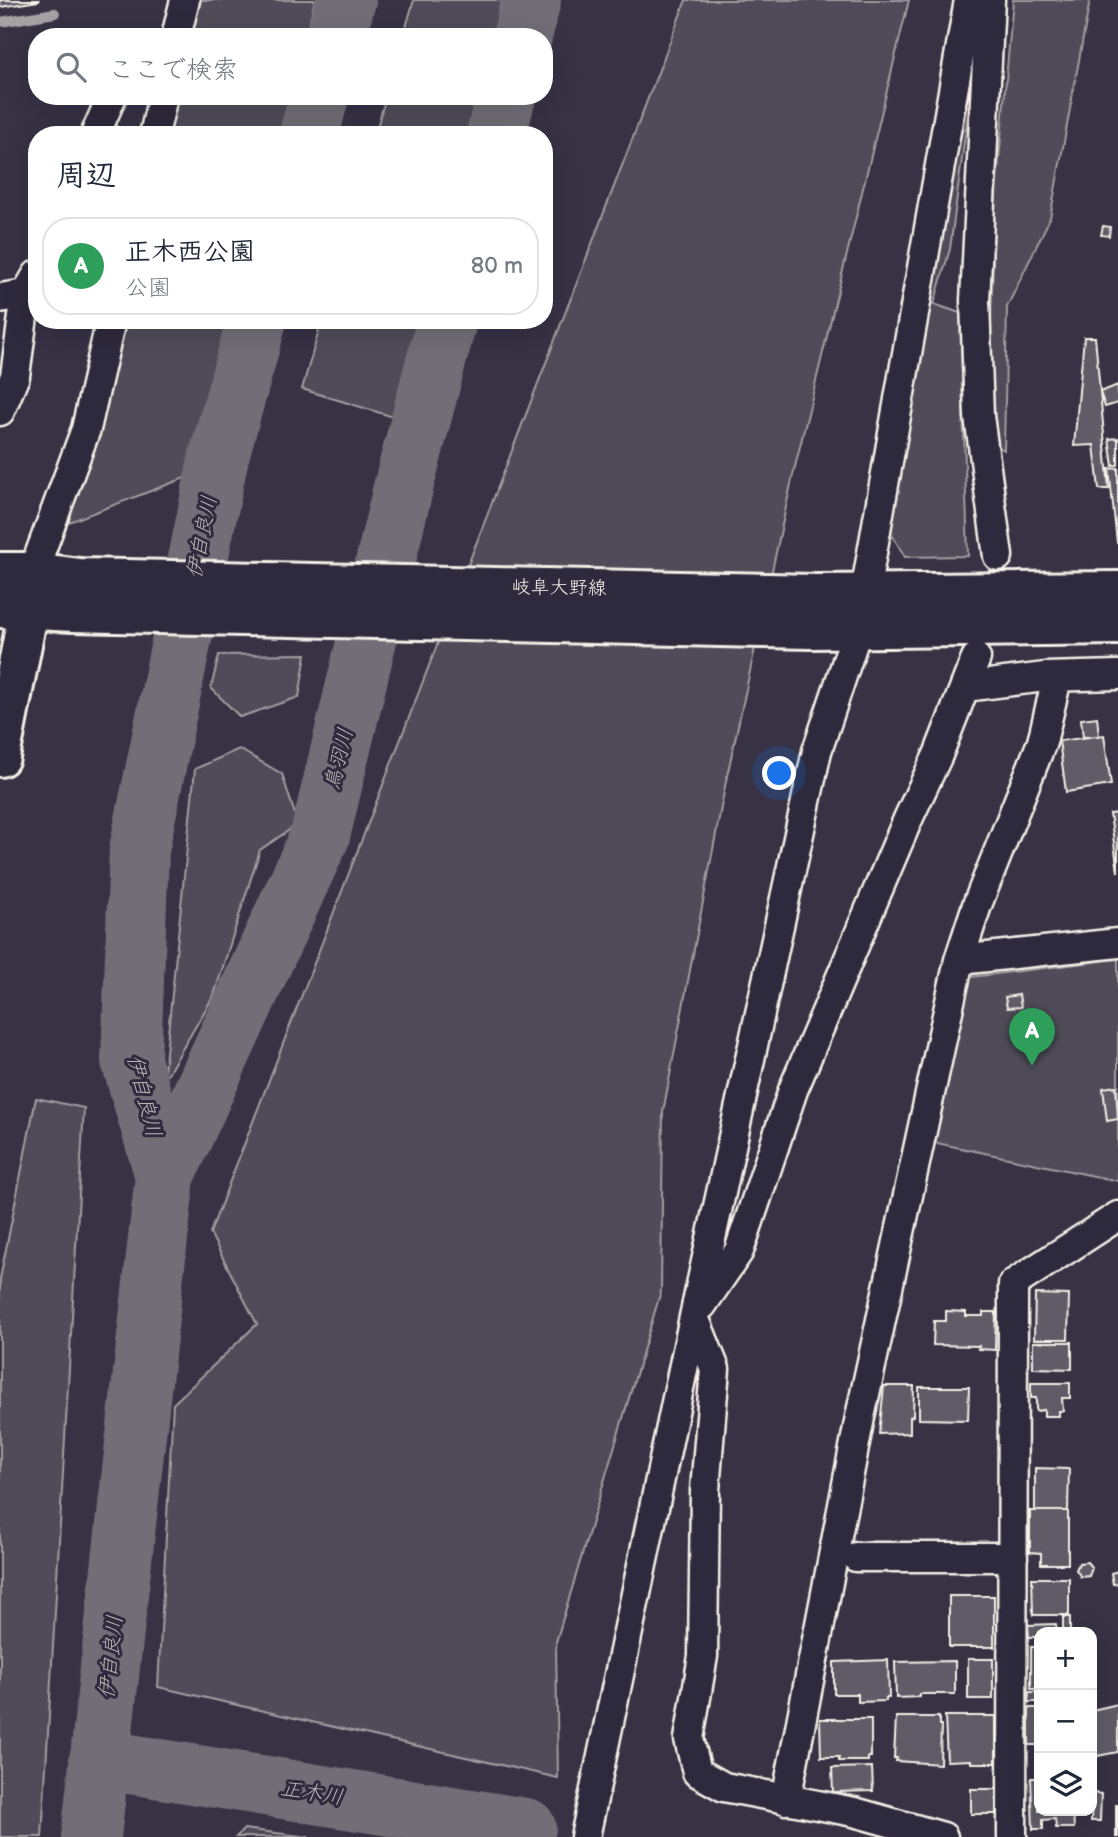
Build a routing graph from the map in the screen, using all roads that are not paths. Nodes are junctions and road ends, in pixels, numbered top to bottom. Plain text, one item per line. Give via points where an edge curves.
1 (969, 0) edge
2 (990, 0) edge
3 (108, 105) edge
4 (161, 105) edge
5 (99, 126) edge
6 (156, 126) edge
7 (21, 289) edge
8 (109, 329) edge
9 (0, 411) edge
10 (998, 556) dead end
11 (15, 590) edge
12 (1118, 591) edge
13 (861, 611) junction
14 (1118, 625) edge
15 (976, 658) dead end
16 (1118, 675) edge
17 (1051, 677) junction
18 (976, 686) junction
19 (0, 757) edge
20 (1118, 943) edge
21 (958, 960) junction
22 (1118, 1216) edge
23 (694, 1317) junction
24 (856, 1557) dead end
25 (1013, 1557) junction
26 (786, 1800) junction
27 (585, 1837) edge
28 (943, 1837) edge
29 (1012, 1837) edge

1 - 13 street
2 - 10 street via 975,301 979,416
3 - 5 street
4 - 6 street
7 - 9 street via 15,376
8 - 11 street via 86,429
11 - 13 main road, 岐阜大野線
11 - 19 main road
12 - 13 main road, 岐阜大野線
13 - 14 main road, 岐阜大野線
13 - 23 street via 817,751
15 - 18 street
16 - 17 street
17 - 18 street
17 - 21 street via 1042,742
18 - 23 street via 908,819 793,1090 739,1251
20 - 21 street
21 - 26 street via 860,1417
22 - 25 street via 1013,1284
23 - 26 street via 715,1369 705,1490 703,1656 689,1739 697,1772 724,1787
23 - 27 street
24 - 25 street
25 - 29 street
26 - 28 street via 854,1812

